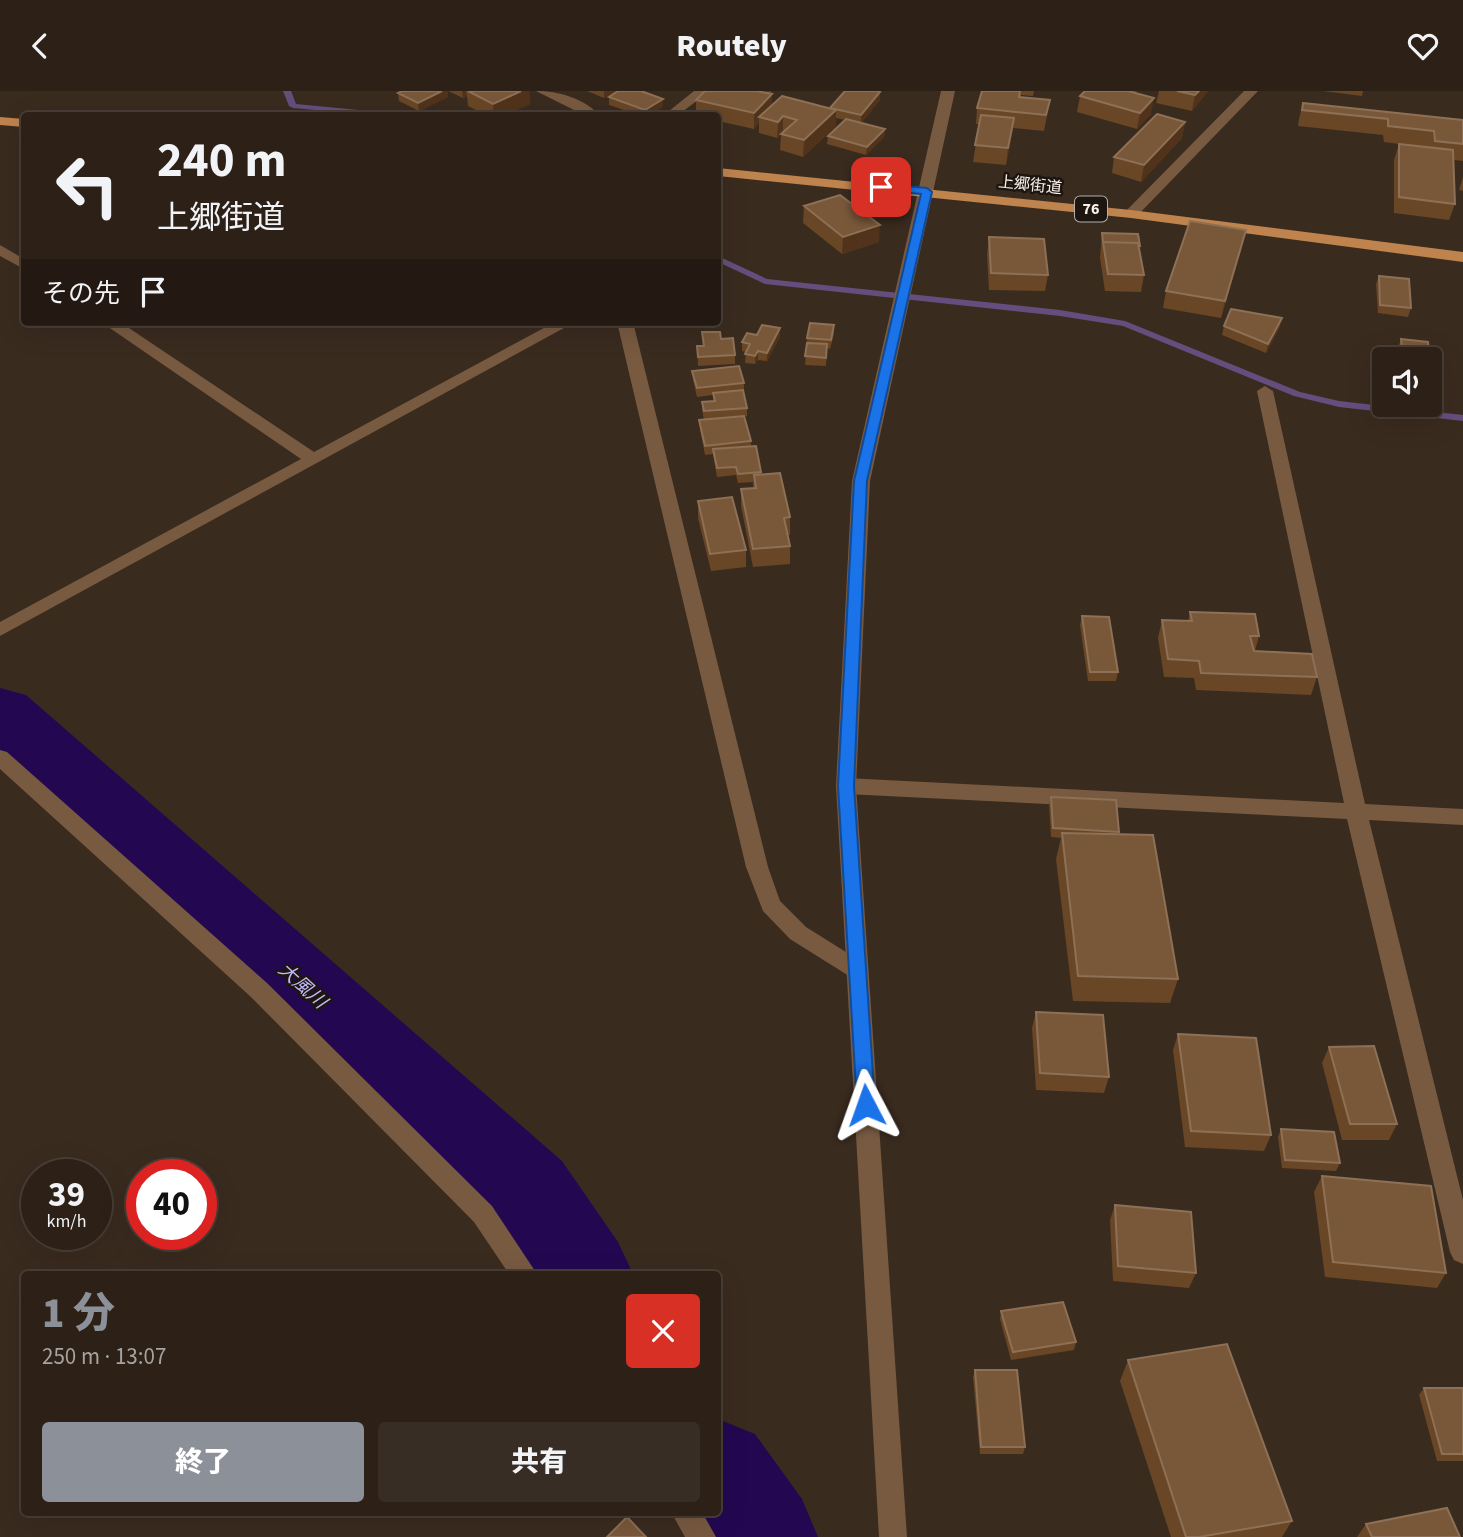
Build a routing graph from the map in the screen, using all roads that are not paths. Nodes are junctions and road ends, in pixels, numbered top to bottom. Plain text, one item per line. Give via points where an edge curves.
1 (543, 91) edge
2 (703, 91) edge
3 (948, 91) edge
4 (1251, 91) edge
5 (588, 112) edge
6 (674, 112) edge
7 (0, 121) edge
8 (21, 123) edge
9 (721, 172) edge
10 (927, 192) junction
11 (1131, 214) junction
12 (0, 249) edge
13 (1463, 257) edge
14 (21, 263) edge
15 (115, 326) edge
16 (560, 326) edge
17 (626, 326) edge
18 (1265, 391) dead end
19 (312, 459) junction
20 (0, 630) edge
21 (0, 757) edge
22 (846, 786) junction
23 (1356, 811) junction
24 (1463, 817) edge
25 (857, 970) junction
26 (1463, 1252) edge
27 (522, 1271) edge
28 (688, 1516) edge
29 (702, 1537) edge
30 (894, 1537) edge

1 - 5 street
2 - 6 street
3 - 10 street
4 - 11 street
7 - 8 main road
9 - 10 main road, 上郷街道 / 76
10 - 11 main road, 上郷街道 / 76
10 - 22 street via 861,481
11 - 13 main road, 上郷街道 / 76
12 - 14 street
15 - 19 street
16 - 19 street
17 - 25 street via 757,867 771,905 799,933
18 - 23 street
19 - 20 street
21 - 27 street via 258,990 483,1214
22 - 23 street
22 - 25 street
23 - 24 street
23 - 26 street
25 - 30 street
28 - 29 street

